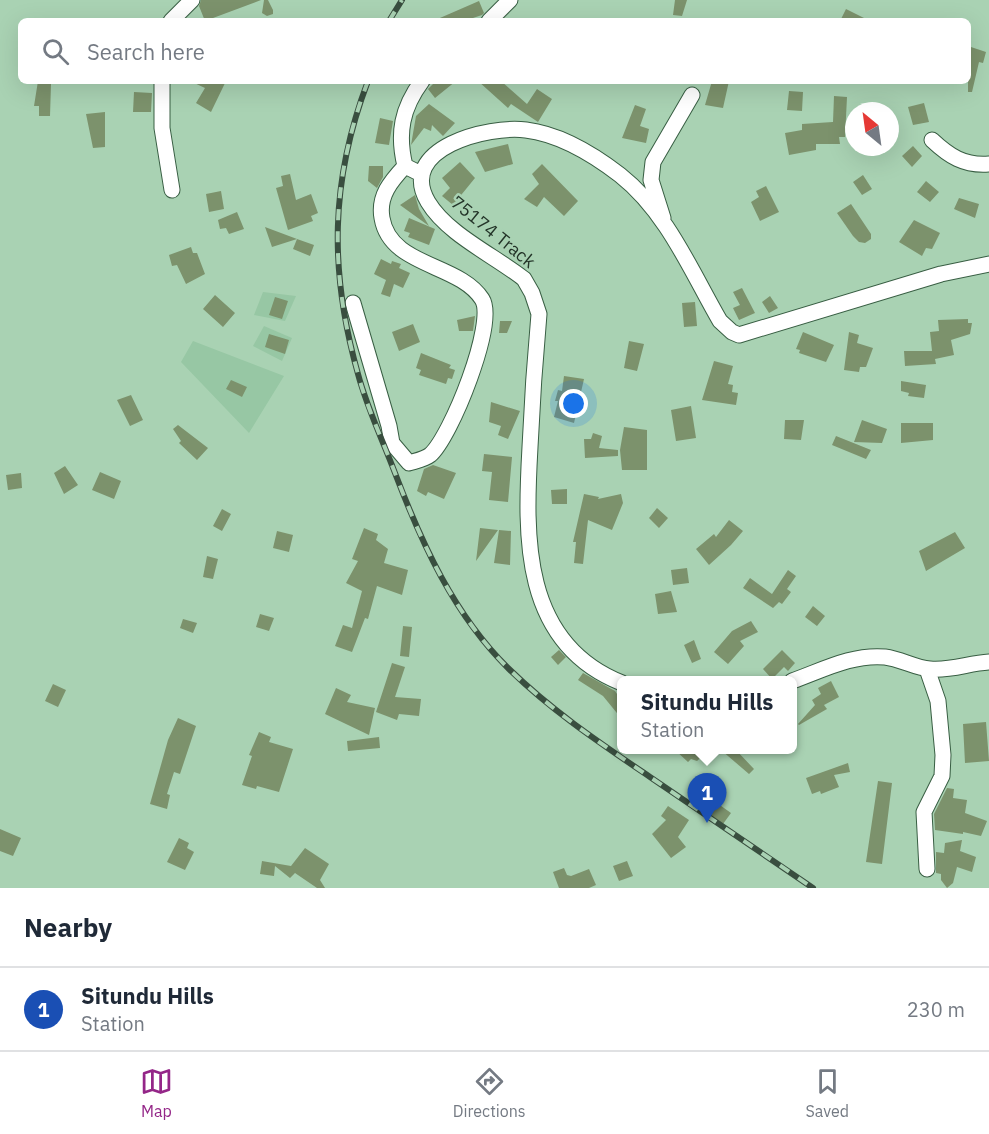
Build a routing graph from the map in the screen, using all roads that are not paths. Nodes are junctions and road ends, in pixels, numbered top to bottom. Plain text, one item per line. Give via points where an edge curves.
1 (192, 0) edge
2 (510, 0) edge
3 (174, 18) edge
4 (492, 18) edge
5 (162, 84) edge
6 (420, 84) edge
7 (692, 95) dead end
8 (932, 140) dead end
9 (989, 164) edge
10 (405, 166) junction
11 (421, 174) junction
12 (172, 190) dead end
13 (665, 224) junction
14 (989, 264) edge
15 (353, 303) dead end
16 (989, 662) edge
17 (927, 669) junction
18 (797, 679) edge
19 (617, 681) edge
20 (927, 869) dead end

1 - 3 street
2 - 4 street
5 - 12 street via 162,128
6 - 10 street via 401,124
7 - 13 street via 651,168
8 - 9 street via 956,160
10 - 11 street
10 - 15 street via 391,181 382,201 387,233 403,249 478,293 487,319 479,353 449,426 429,456 409,463 392,443
11 - 13 street via 437,151 470,136 528,130 563,141 620,175
11 - 19 street, 75174 Track via 428,202 441,218 524,279 532,292 539,314 527,499 532,573 545,612 562,640 584,661
13 - 14 street via 720,321 739,335 941,274
16 - 17 street
17 - 18 street via 884,657 856,658
17 - 20 street via 938,701 943,756 942,776 924,812

